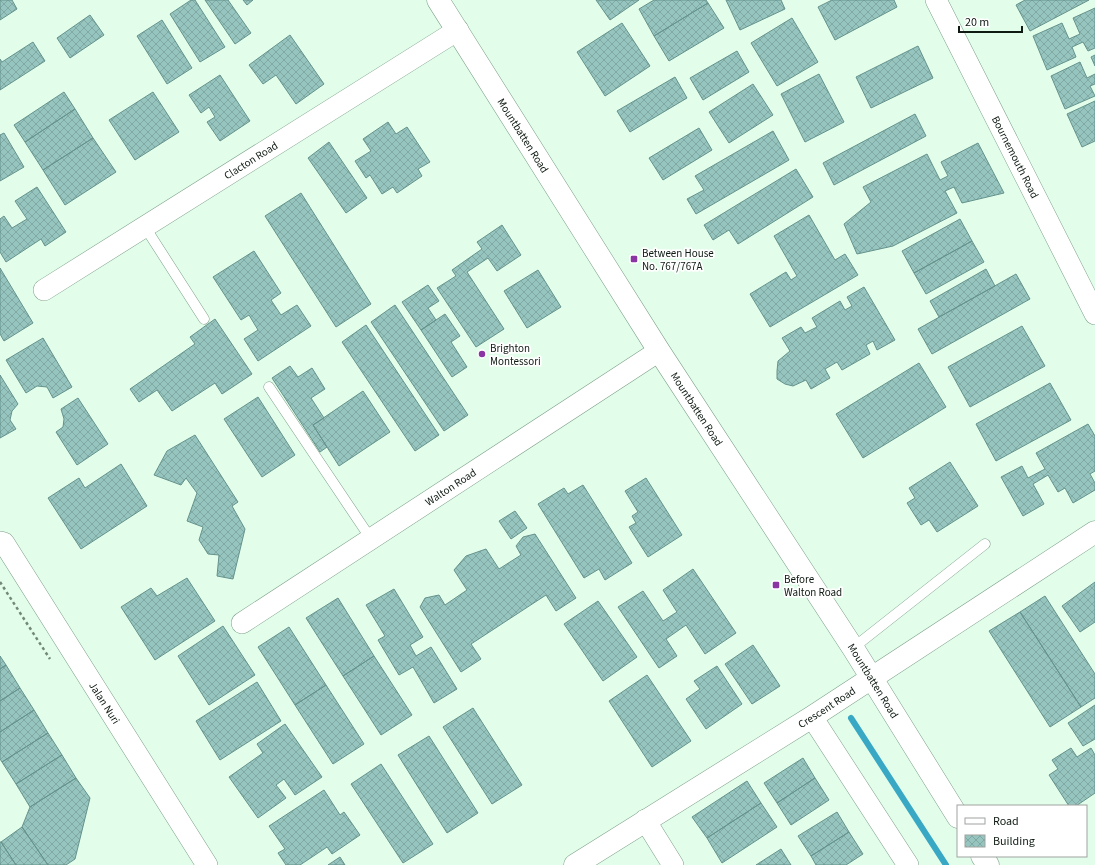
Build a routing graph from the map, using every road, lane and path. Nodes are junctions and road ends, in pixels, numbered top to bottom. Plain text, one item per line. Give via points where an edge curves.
1 (438, 0) edge
2 (936, 0) edge
3 (458, 30) junction
4 (145, 227) junction
5 (44, 290) dead end
6 (1095, 314) edge
7 (204, 319) dead end
8 (659, 352) junction
9 (269, 387) dead end
10 (1095, 532) edge
11 (371, 539) junction
12 (0, 542) edge
13 (985, 544) dead end
14 (242, 623) dead end
15 (853, 648) junction
16 (871, 678) junction
17 (812, 717) junction
18 (957, 815) edge
19 (645, 820) junction
20 (208, 865) edge
21 (575, 865) edge
22 (673, 865) edge
23 (908, 865) edge

1 - 3 main road, Mountbatten Road
2 - 6 street, Bournemouth Road
3 - 4 street, Clacton Road
3 - 8 main road, Mountbatten Road
4 - 5 street, Clacton Road
4 - 7 lane
8 - 11 street, Walton Road
8 - 15 main road, Mountbatten Road
9 - 11 lane
10 - 16 main road, Crescent Road
11 - 14 street, Walton Road
12 - 20 street, Jalan Nuri via 4,543
13 - 15 lane
15 - 16 main road, Mountbatten Road
16 - 17 main road, Crescent Road
16 - 18 main road, Mountbatten Road
17 - 19 main road, Crescent Road
17 - 23 street
19 - 21 main road, Crescent Road
19 - 22 street

